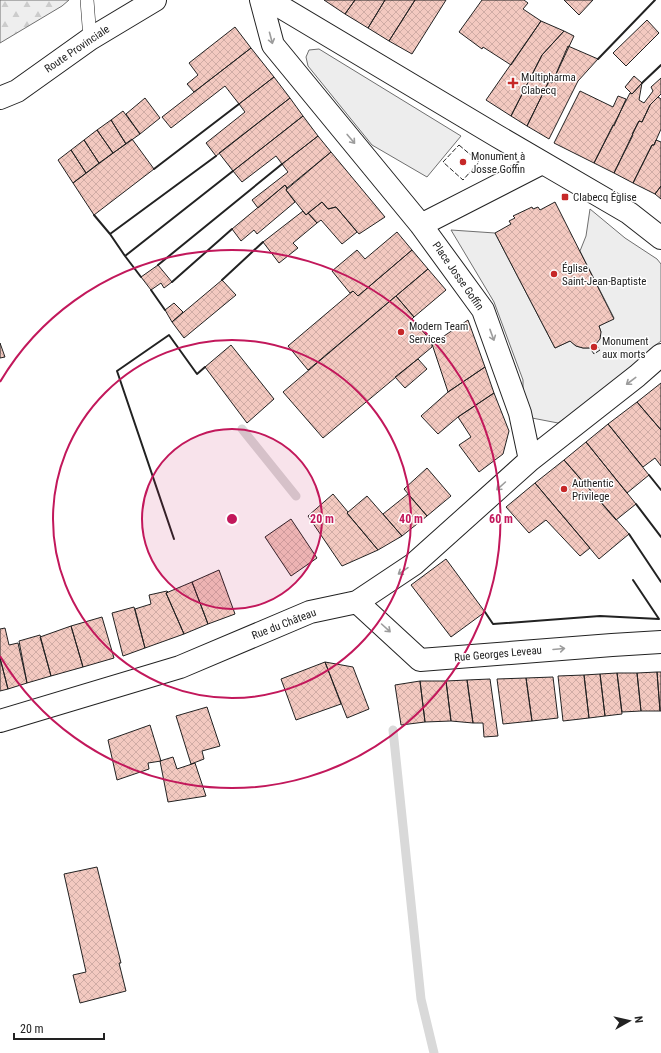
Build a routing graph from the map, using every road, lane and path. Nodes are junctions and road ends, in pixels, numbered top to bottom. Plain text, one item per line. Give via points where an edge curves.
1 (87, 0) edge
2 (155, 0) edge
3 (261, 0) edge
4 (268, 0) edge
5 (90, 39) junction
6 (0, 98) edge
7 (542, 163) junction
8 (421, 225) junction
9 (661, 238) edge
10 (661, 355) edge
11 (530, 460) junction
12 (357, 602) junction
13 (661, 642) edge
14 (0, 721) edge

1 - 5 lane
2 - 5 street, Route Provinciale
3 -> 8 street, Place Josse Goffin via 273,45
4 - 7 street
5 - 6 street, Route Provinciale via 17,91
7 - 8 street
7 - 9 street via 629,213
8 -> 11 street, Place Josse Goffin via 483,310 520,413
10 -> 11 street
11 -> 12 street, Rue du Château via 414,564
12 -> 13 street, Rue Georges Leveau via 420,660
12 - 14 street, Rue du Château via 310,612 180,667

